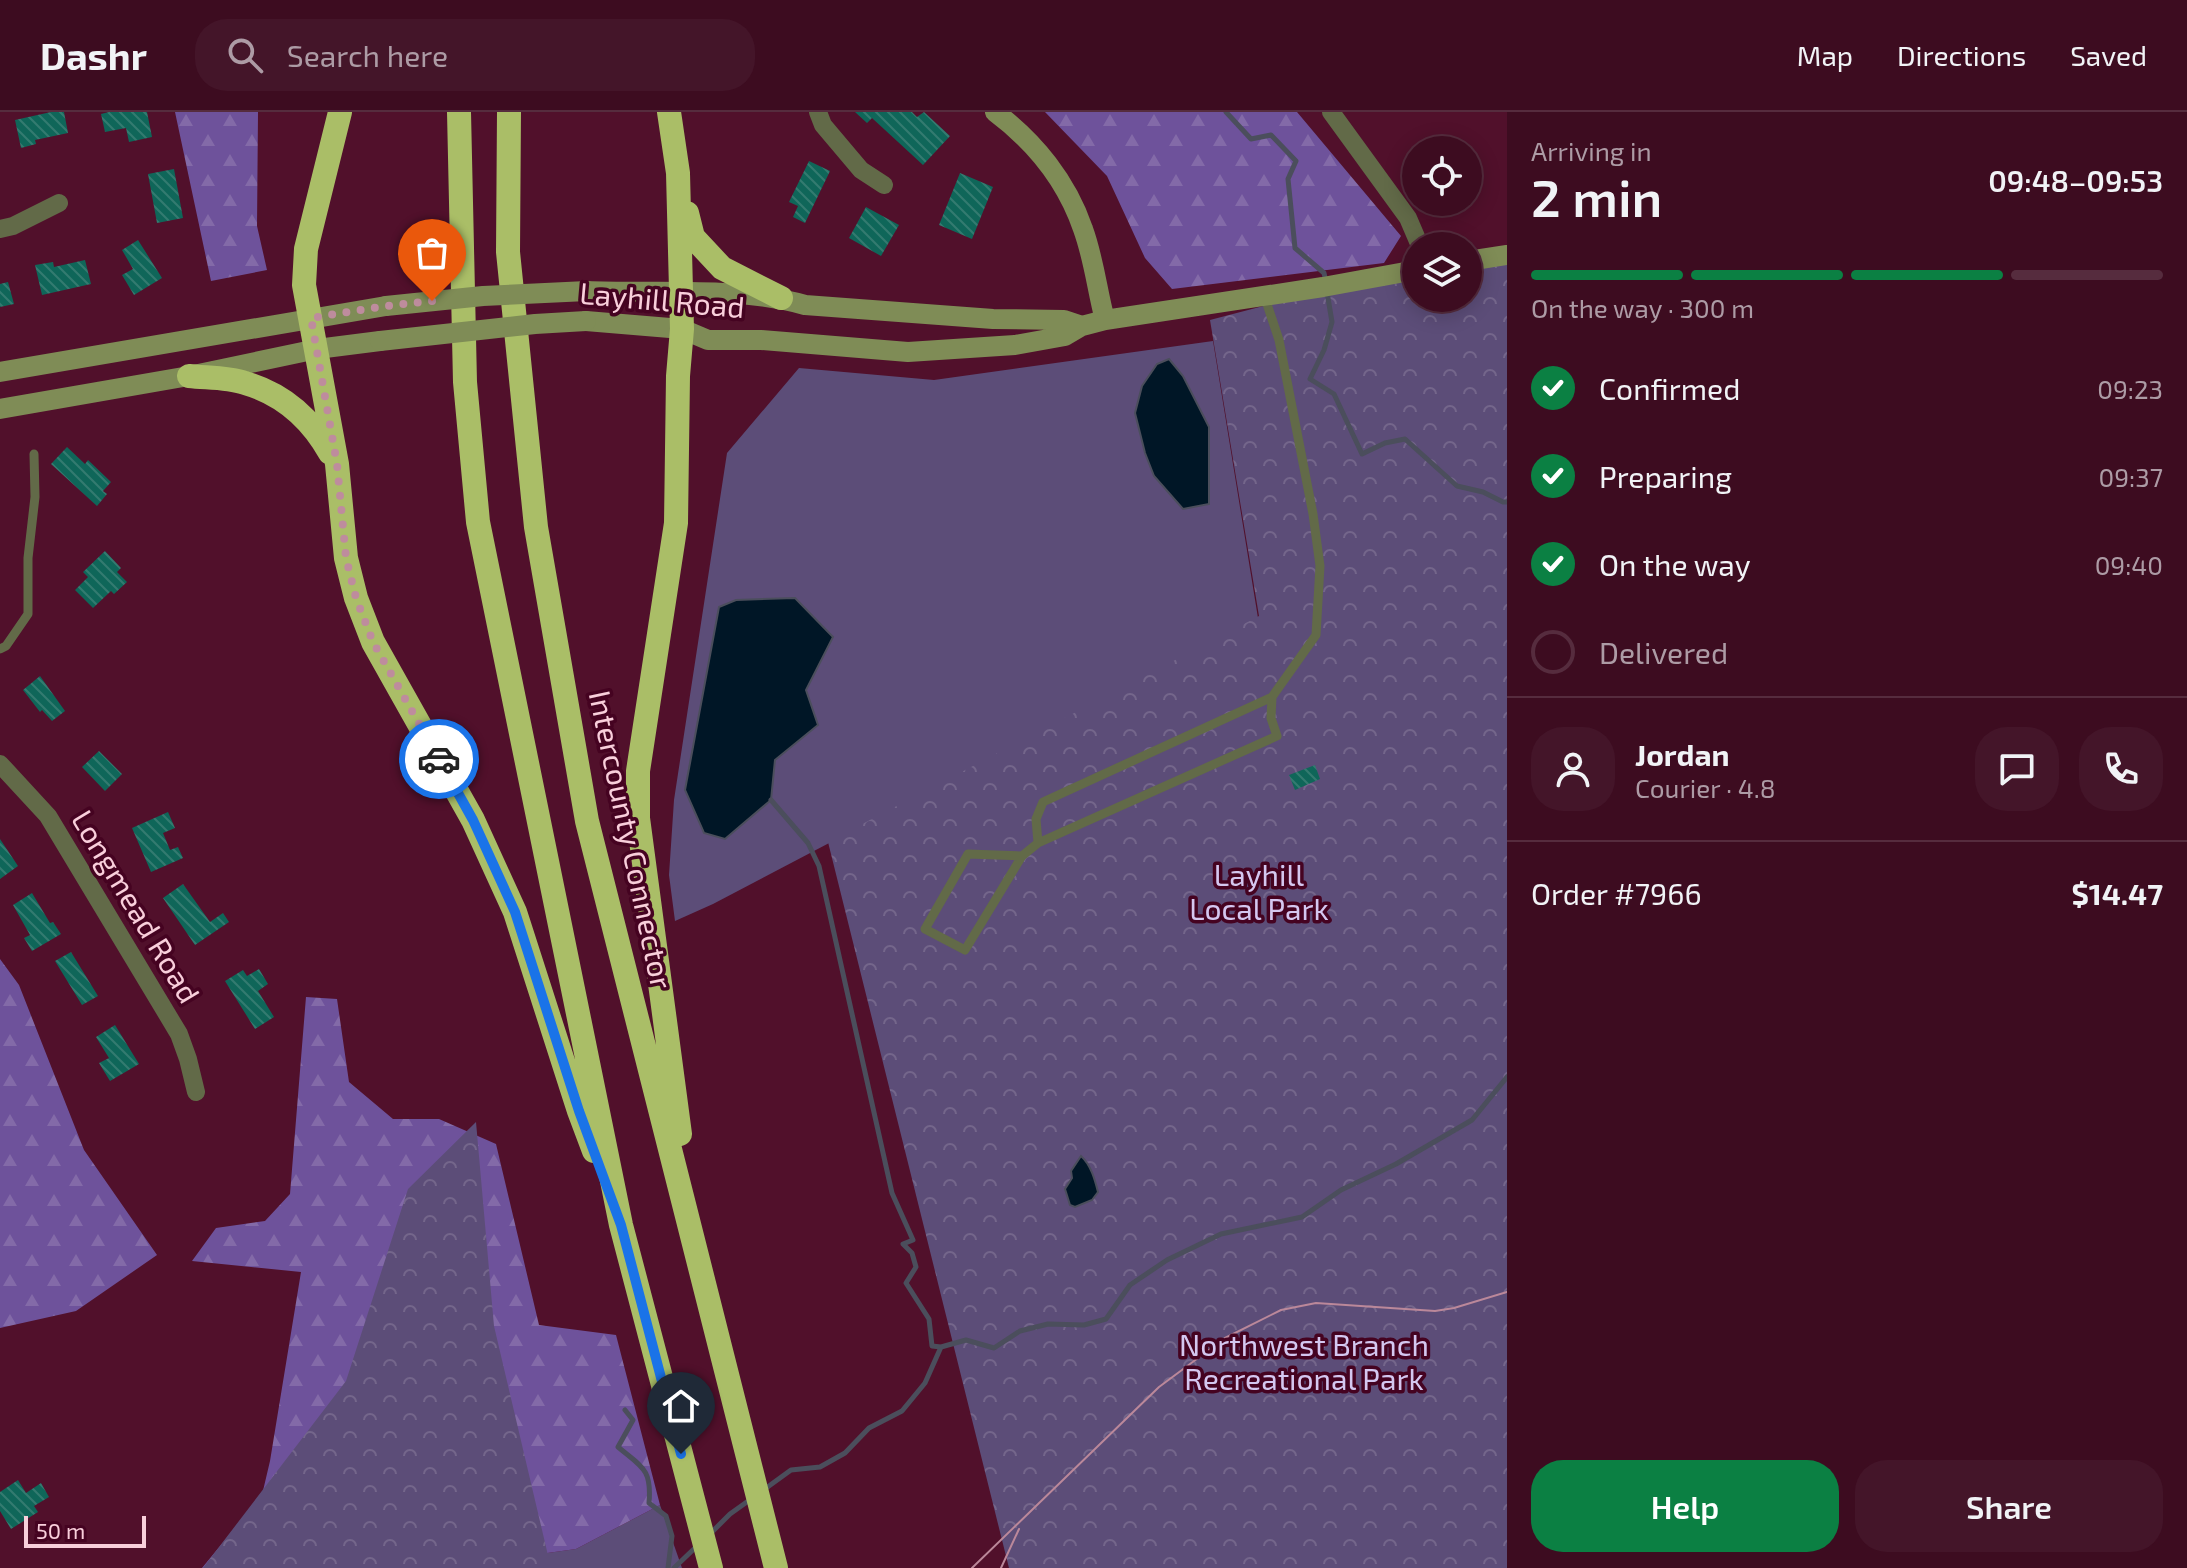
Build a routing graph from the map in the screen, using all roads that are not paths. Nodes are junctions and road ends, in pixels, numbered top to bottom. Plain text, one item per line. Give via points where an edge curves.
1 (340, 112) edge
2 (459, 112) edge
3 (509, 112) edge
4 (669, 112) edge
5 (818, 112) edge
6 (995, 112) edge
7 (1331, 112) edge
8 (678, 173) junction
9 (884, 185) dead end
10 (59, 203) dead end
11 (0, 229) edge
12 (1414, 232) edge
13 (1507, 255) edge
14 (1482, 259) edge
15 (1402, 273) edge
16 (681, 291) junction
17 (1264, 295) junction
18 (781, 298) junction
19 (311, 318) junction
20 (1105, 320) junction
21 (1082, 326) junction
22 (682, 329) junction
23 (317, 349) junction
24 (0, 372) edge
25 (189, 376) junction
26 (0, 409) edge
27 (34, 454) dead end
28 (337, 464) junction
29 (0, 649) edge
30 (1272, 697) junction
31 (0, 764) edge
32 (1038, 843) junction
33 (1022, 856) junction
34 (196, 1092) dead end
35 (621, 1225) junction
36 (695, 1244) junction
37 (711, 1568) edge
38 (776, 1568) edge

1 - 19 highway via 306,249 304,285
2 - 35 highway via 465,382 478,522
3 - 36 highway, Intercounty Connector via 508,252 536,527 587,821
4 - 8 highway
5 - 9 street via 861,170
6 - 20 main road via 1050,165 1070,196
7 - 12 street
8 - 16 highway
8 - 18 highway via 693,237 722,268
10 - 11 street
13 - 14 main road
15 - 17 main road, Layhill Road
16 - 18 main road, Layhill Road
16 - 19 main road, Layhill Road, bridge via 523,293
16 - 22 highway
17 - 20 main road, Layhill Road
17 - 30 lane via 1279,340 1320,566 1316,635
18 - 21 main road, Layhill Road via 805,305 1064,320
19 - 23 highway
19 - 24 main road, Layhill Road
20 - 21 main road, Layhill Road
21 - 22 main road, Layhill Road via 1065,336 1015,345 908,352 708,340
22 - 23 main road, Layhill Road, bridge via 586,321
22 - 36 highway via 676,523 638,771 638,818
23 - 25 main road, Layhill Road
23 - 28 highway
25 - 26 main road, Layhill Road
25 - 28 highway via 244,382 277,396 319,432
27 - 29 lane via 28,614
28 - 35 highway via 346,558 356,598 373,642 473,820 515,912
30 - 32 lane via 1043,802 1036,819
30 - 32 lane via 1277,736
31 - 34 street, Longmead Road via 48,816 179,1034
32 - 33 lane
33 - 33 lane via 965,950 925,929 968,854
35 - 37 highway
36 - 38 highway, Intercounty Connector

